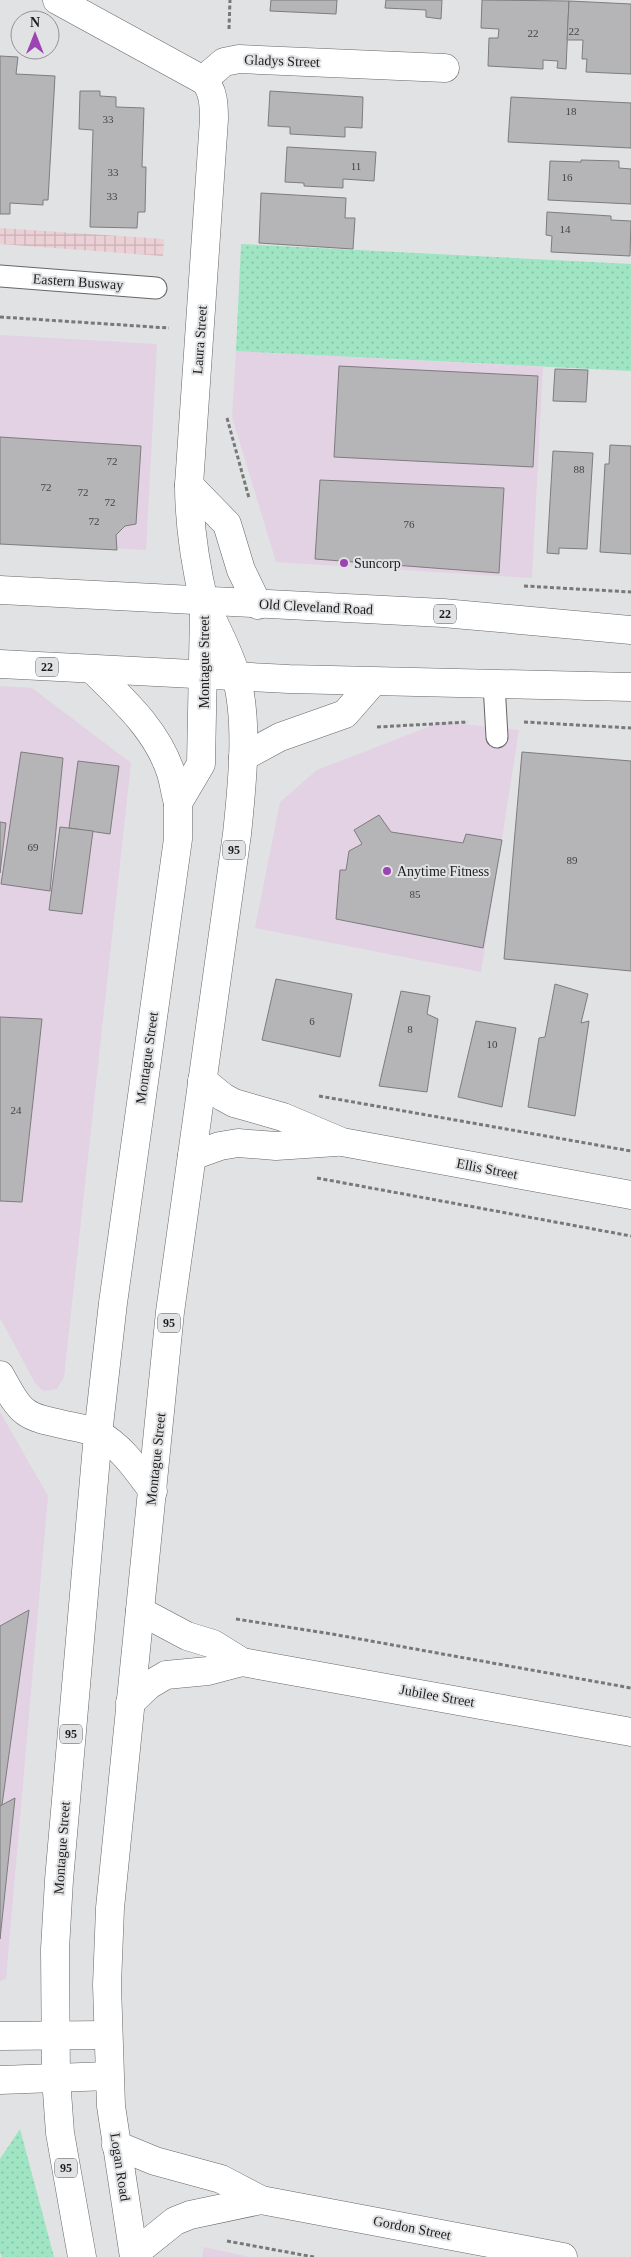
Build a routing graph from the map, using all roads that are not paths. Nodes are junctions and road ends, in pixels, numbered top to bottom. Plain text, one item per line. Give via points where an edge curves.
1 (57, 0) edge
2 (444, 68) dead end
3 (204, 80) junction
4 (0, 276) edge
5 (156, 288) dead end
6 (190, 485) junction
7 (0, 590) edge
8 (204, 602) junction
9 (258, 605) junction
10 (631, 630) edge
11 (0, 664) edge
12 (93, 670) junction
13 (204, 674) junction
14 (236, 675) junction
15 (373, 682) junction
16 (494, 684) junction
17 (631, 687) edge
18 (497, 737) dead end
19 (243, 757) junction
20 (178, 803) junction
21 (202, 1080) junction
22 (342, 1142) junction
23 (192, 1156) junction
24 (631, 1196) edge
25 (0, 1375) edge
26 (98, 1434) junction
27 (153, 1491) junction
28 (140, 1611) junction
29 (242, 1662) junction
30 (130, 1703) junction
31 (631, 1732) edge
32 (107, 2035) junction
33 (0, 2036) edge
34 (56, 2036) junction
35 (109, 2076) junction
36 (56, 2078) junction
37 (0, 2080) edge
38 (116, 2146) junction
39 (261, 2200) junction
40 (134, 2256) edge
41 (82, 2257) edge
42 (563, 2257) edge

1 - 3 main road
2 - 3 main road, Gladys Street via 239,59 224,62
3 - 6 main road, Laura Street via 213,98 214,119
4 - 5 lane, Eastern Busway
6 - 8 main road, Laura Street via 192,544
6 - 9 main road via 227,524 241,570
7 - 8 main road, Old Cleveland Road / 22
8 - 9 main road, Old Cleveland Road / 22
8 - 13 main road, Montague Street
8 - 14 main road, Montague Street / 95
9 - 10 main road, Old Cleveland Road / 22 via 443,613
11 - 12 main road, 22
12 - 13 main road, 22
12 - 20 main road, 95 via 146,724 171,774
13 - 14 main road, 22
13 - 20 main road, Montague Street via 201,764
14 - 15 main road, 22
14 - 19 main road, Montague Street / 95
15 - 16 main road, 22
15 - 19 main road via 345,714 273,741
16 - 17 main road, 22
16 - 18 lane
19 - 21 main road, Montague Street / 95 via 237,834
20 - 26 main road, Montague Street / 95 via 178,839 113,1302
21 - 22 main road, Ellis Street via 234,1103 283,1117
21 - 23 main road, Montague Street / 95
22 - 23 main road, Ellis Street via 276,1146 238,1143
22 - 24 main road, Ellis Street
23 - 27 main road, Montague Street / 95 via 170,1312
25 - 26 main road via 16,1404 33,1417
26 - 27 main road via 117,1446
26 - 34 main road, Montague Street / 95 via 60,1870 55,1949
27 - 28 main road, Montague Street / 95
28 - 29 main road, Jubilee Street via 187,1636 213,1644
28 - 30 main road, Montague Street / 95
29 - 30 main road, Jubilee Street via 208,1671 166,1675
29 - 31 main road, Jubilee Street
30 - 32 main road, Montague Street / 95 via 111,1899
32 - 34 main road
32 - 35 main road, Logan Road / 95
33 - 34 main road
34 - 36 main road, 95
35 - 36 main road
35 - 38 main road, Logan Road / 95
36 - 37 main road
36 - 41 main road, 95 via 60,2133
38 - 39 main road, Gordon Street via 155,2161 221,2179
38 - 40 main road, Logan Road / 95
39 - 40 main road, Gordon Street via 190,2215 161,2230
39 - 42 main road, Gordon Street

